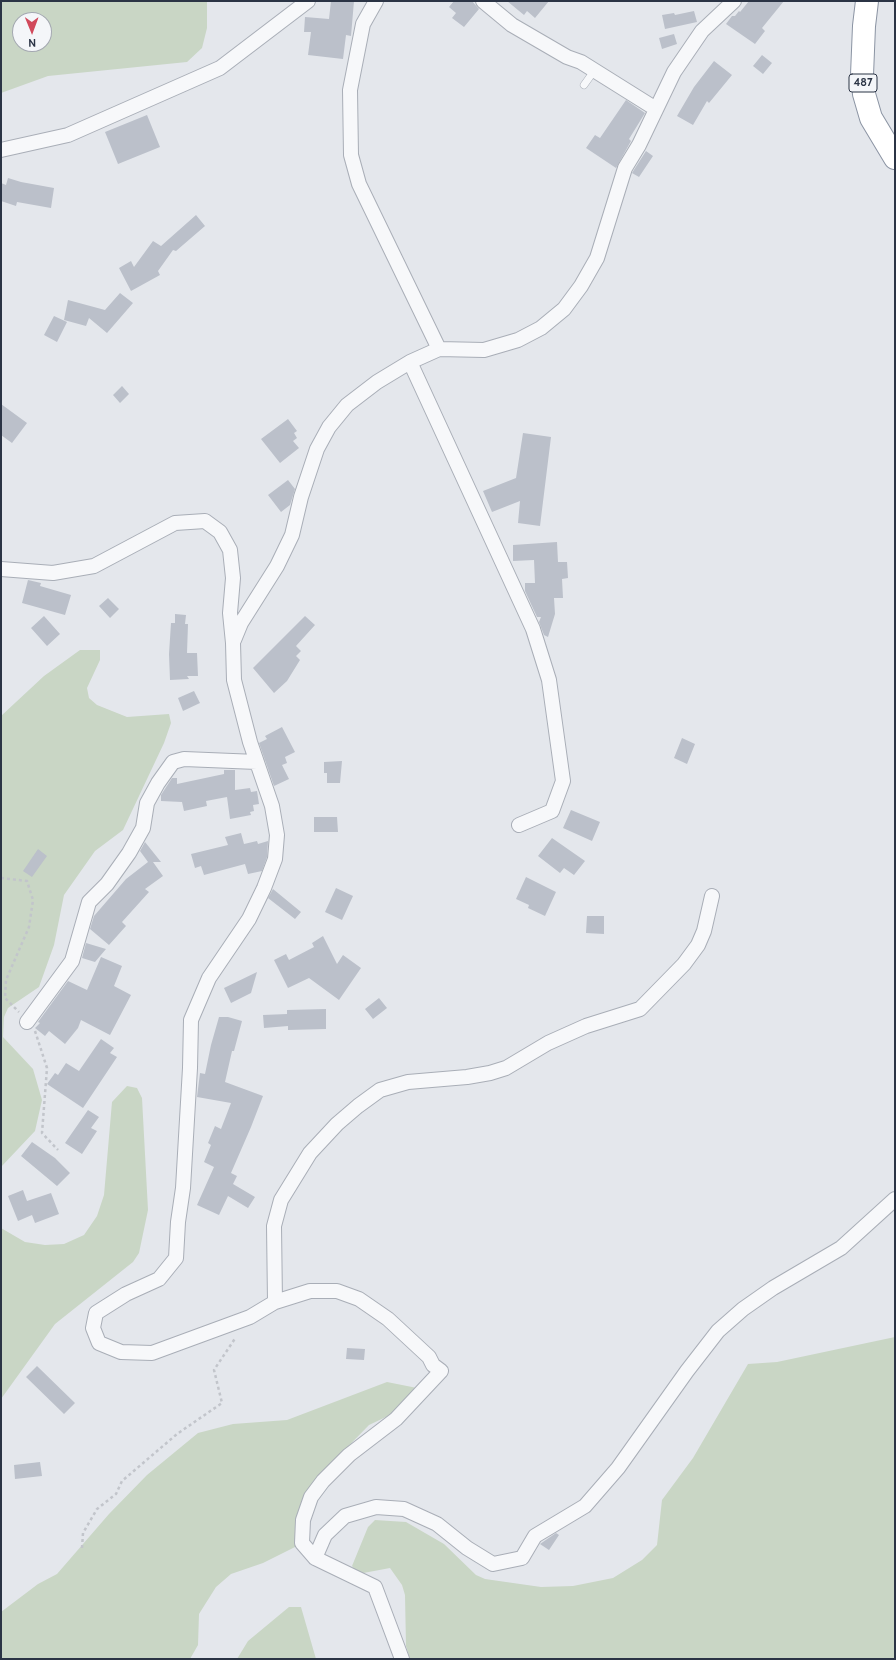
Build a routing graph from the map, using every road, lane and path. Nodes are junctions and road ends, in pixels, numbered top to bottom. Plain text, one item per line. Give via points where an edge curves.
1 (308, 1) edge
2 (376, 1) edge
3 (734, 1) edge
4 (867, 1) edge
5 (489, 3) edge
6 (594, 70) junction
7 (584, 85) dead end
8 (656, 109) junction
9 (1, 150) edge
10 (895, 158) edge
11 (439, 349) junction
12 (410, 362) junction
13 (1, 569) edge
14 (233, 643) junction
15 (257, 762) junction
16 (519, 825) dead end
17 (1, 878) edge
18 (712, 896) dead end
19 (27, 1022) junction
20 (58, 1150) dead end
21 (895, 1199) edge
22 (275, 1302) junction
23 (250, 1317) junction
24 (82, 1548) dead end
25 (315, 1558) junction
26 (402, 1659) edge

1 - 9 street via 220,68 68,135
2 - 11 street via 363,24 350,90 351,155 359,184
3 - 8 street via 702,31 674,72
4 - 10 highway, 487 via 862,75 864,94 871,118
5 - 6 street via 512,26
6 - 7 lane
6 - 8 street
8 - 11 street via 625,168 597,258 564,309 541,328 518,340 484,350
11 - 12 street
12 - 14 street via 377,382 347,405 329,427 317,449 300,497 292,535 278,566 241,623
12 - 16 street via 533,629 549,680 563,781 552,811
13 - 14 street via 53,573 94,566 175,523 205,521 220,532 230,550 233,578 230,613
14 - 15 street via 234,680
15 - 19 street via 184,759 173,762 147,804 143,828 107,884 89,902 72,961
15 - 23 street via 272,806 277,835 275,859 250,919 209,978 191,1020 184,1188 178,1222 176,1258 159,1279 126,1294 96,1313 93,1328 99,1343 121,1352 152,1353
17 - 19 path via 27,881 34,900 29,927 6,980 6,998
18 - 22 street via 698,945 684,964 640,1009 586,1026 506,1068 467,1077 408,1082 380,1090 337,1124 310,1153 281,1200 274,1226
19 - 20 path via 35,1030 47,1068 42,1133
21 - 25 street via 841,1248 773,1288 718,1332 618,1468 585,1506 535,1536 522,1558 493,1564 467,1548 438,1524 404,1509 376,1507 345,1516 325,1535
22 - 23 street
22 - 25 street via 310,1291 337,1291 358,1299 388,1319 441,1371 396,1419 349,1455 322,1481 311,1497 303,1520 302,1543
23 - 24 path via 214,1370 222,1402 177,1434 122,1481 116,1494 97,1509 83,1532
25 - 26 street via 375,1587

